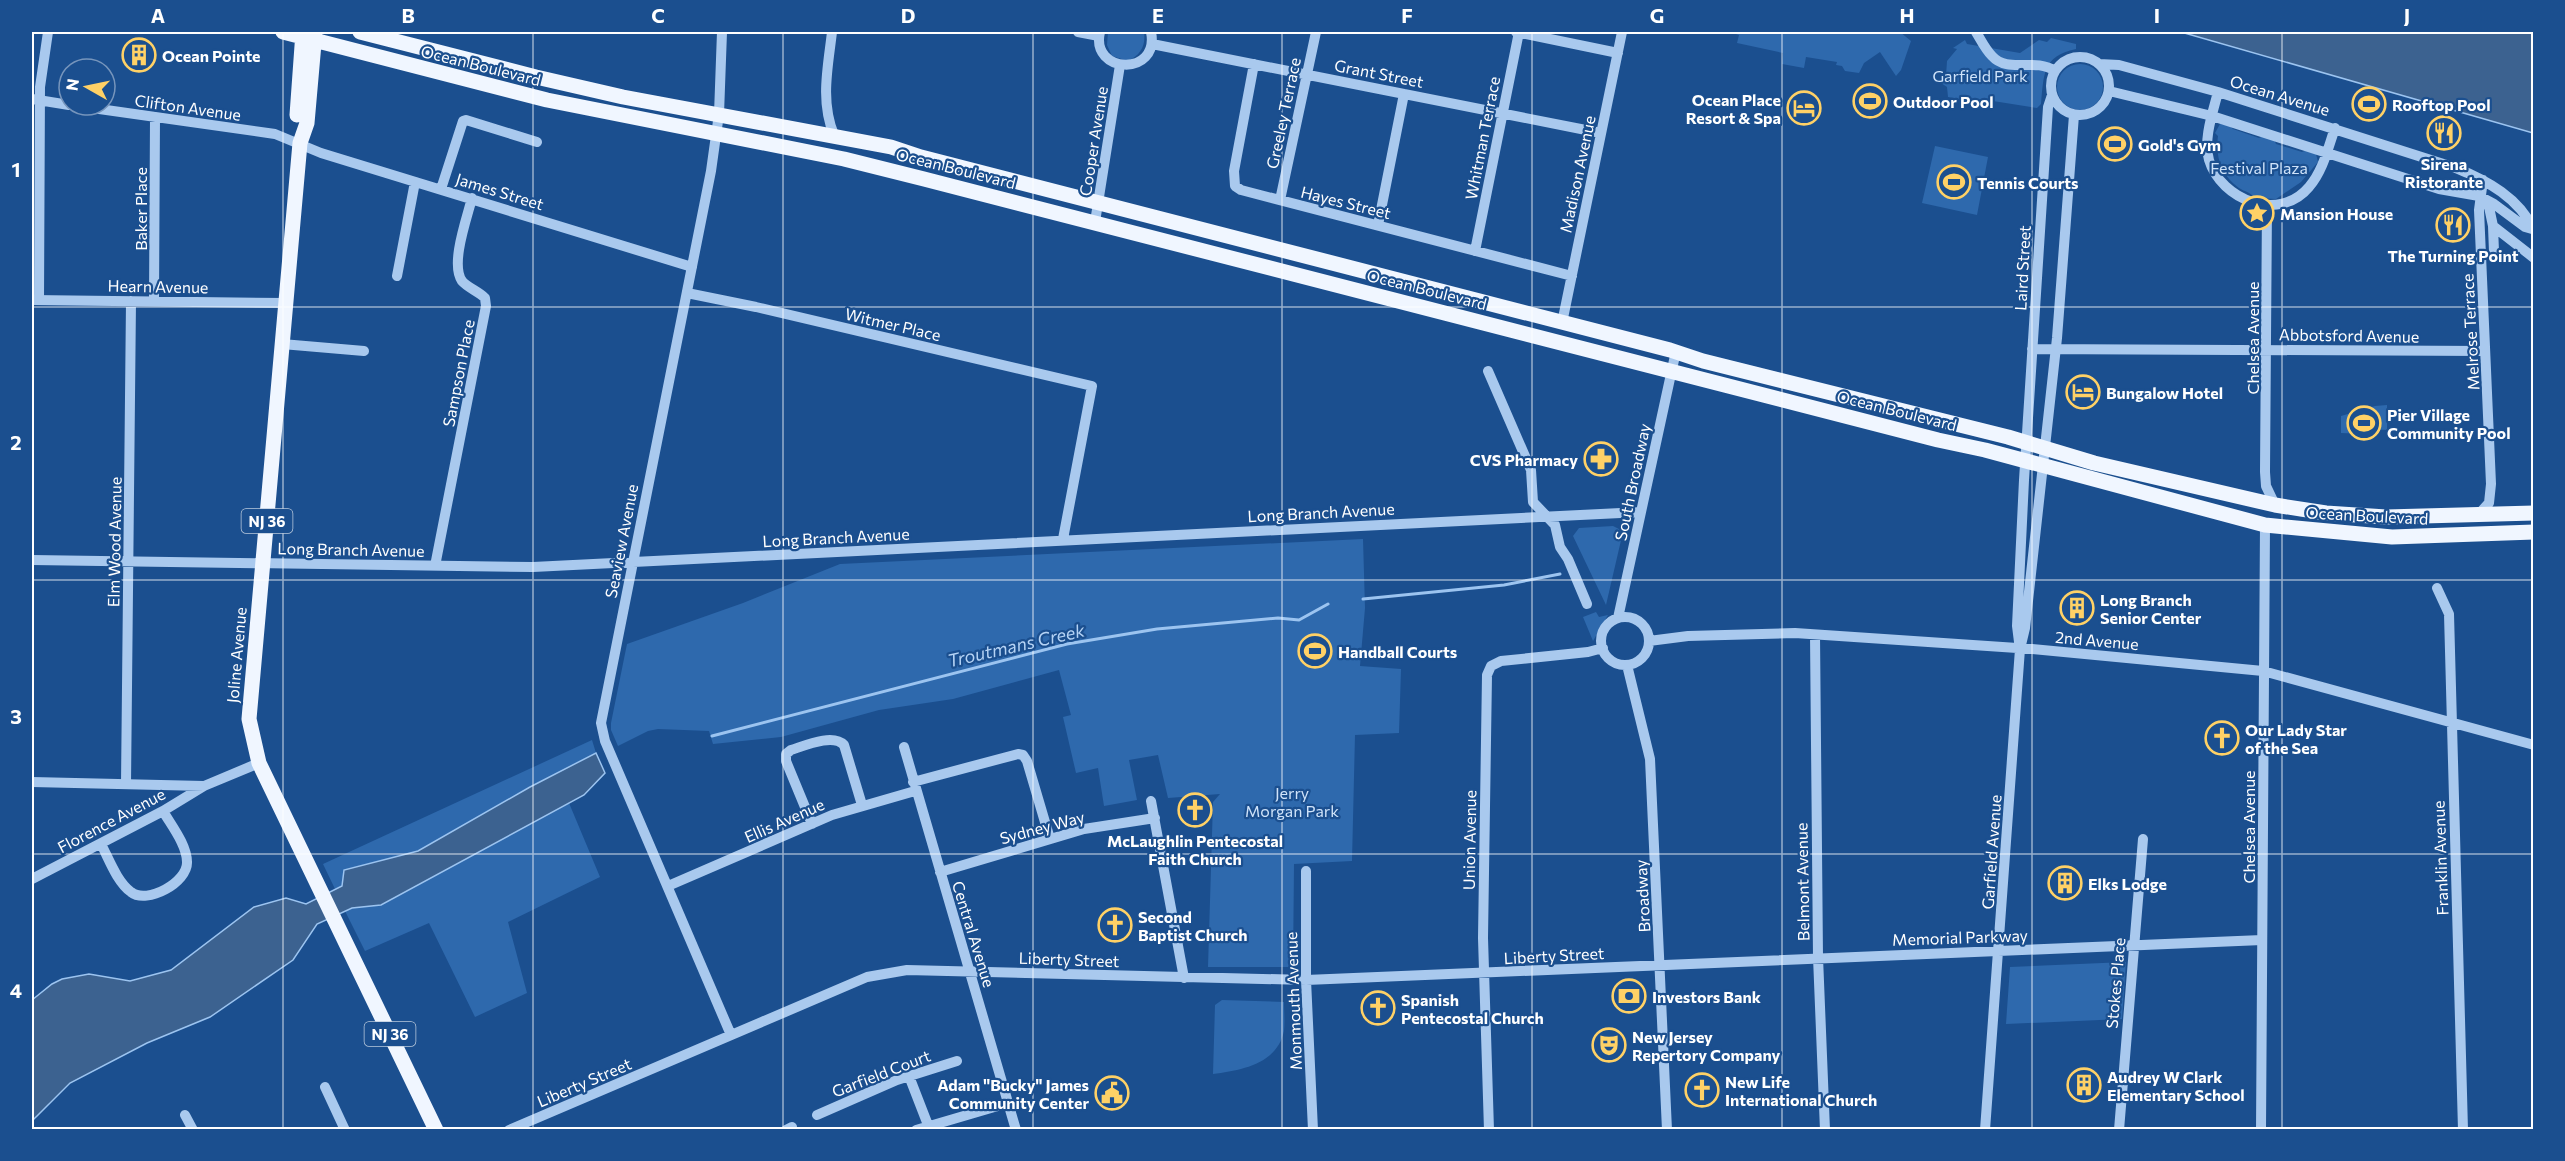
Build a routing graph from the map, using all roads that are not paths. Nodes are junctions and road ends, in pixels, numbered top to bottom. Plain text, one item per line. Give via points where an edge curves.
1 (48, 32) edge
2 (283, 32) edge
3 (360, 32) edge
4 (722, 32) edge
5 (832, 32) edge
6 (1078, 32) edge
7 (1151, 32) edge
8 (1316, 32) edge
9 (1518, 32) edge
10 (1622, 32) edge
11 (1976, 32) edge
12 (1100, 34) edge
13 (309, 35) edge
14 (1152, 44) junction
15 (1618, 53) junction
16 (1254, 64) junction
17 (2099, 64) junction
18 (1120, 65) junction
19 (2055, 71) junction
20 (1306, 74) junction
21 (2109, 91) junction
22 (2218, 92) junction
23 (1404, 94) junction
24 (2052, 95) junction
25 (36, 100) edge
26 (57, 103) edge
27 (117, 112) edge
28 (1502, 113) junction
29 (720, 114) junction
30 (2074, 114) junction
31 (2212, 116) junction
32 (155, 117) junction
33 (2335, 128) junction
34 (1601, 133) junction
35 (717, 135) junction
36 (834, 135) junction
37 (537, 142) dead end
38 (300, 143) junction
39 (2327, 152) junction
40 (2483, 180) junction
41 (416, 182) junction
42 (441, 189) junction
43 (2479, 196) junction
44 (472, 198) junction
45 (1280, 200) junction
46 (1099, 203) junction
47 (2267, 205) junction
48 (2489, 207) dead end
49 (1095, 222) junction
50 (1378, 225) junction
51 (2493, 226) junction
52 (2533, 230) edge
53 (1475, 251) junction
54 (2494, 252) dead end
55 (2534, 258) edge
56 (692, 267) junction
57 (397, 276) dead end
58 (1572, 276) junction
59 (687, 293) junction
60 (35, 300) edge
61 (130, 301) junction
62 (154, 301) junction
63 (285, 303) junction
64 (1562, 323) junction
65 (282, 344) junction
66 (2032, 349) junction
67 (2056, 349) junction
68 (2267, 349) junction
69 (364, 351) dead end
70 (1676, 351) junction
71 (2486, 351) junction
72 (1488, 371) dead end
73 (1672, 371) junction
74 (2027, 444) junction
75 (2046, 449) junction
76 (2025, 461) junction
77 (2044, 467) junction
78 (2275, 505) junction
79 (1641, 512) junction
80 (2534, 513) edge
81 (2478, 515) junction
82 (1546, 516) junction
83 (2265, 525) junction
84 (2534, 532) edge
85 (1063, 539) junction
86 (32, 560) edge
87 (129, 561) junction
88 (262, 562) junction
89 (632, 562) junction
90 (435, 566) junction
91 (2437, 588) dead end
92 (1587, 604) dead end
93 (1618, 618) junction
94 (1815, 635) junction
95 (1649, 641) junction
96 (1603, 648) junction
97 (2020, 649) junction
98 (1627, 665) junction
99 (2263, 671) junction
100 (2451, 722) junction
101 (2534, 745) edge
102 (903, 747) dead end
103 (259, 763) junction
104 (32, 782) edge
105 (126, 784) junction
106 (204, 786) junction
107 (914, 787) junction
108 (1151, 801) dead end
109 (862, 805) junction
110 (163, 811) junction
111 (1155, 818) junction
112 (812, 824) junction
113 (1050, 839) junction
114 (2143, 839) dead end
115 (101, 844) junction
116 (1306, 871) dead end
117 (940, 872) junction
118 (32, 879) edge
119 (668, 886) junction
120 (2262, 940) junction
121 (2133, 945) junction
122 (2000, 950) junction
123 (1818, 957) junction
124 (1660, 965) junction
125 (969, 971) junction
126 (1483, 973) junction
127 (1184, 978) junction
128 (1306, 980) junction
129 (731, 1035) junction
130 (957, 1061) dead end
131 (909, 1076) junction
132 (325, 1087) dead end
133 (1008, 1103) junction
134 (185, 1115) dead end
135 (817, 1115) dead end
136 (928, 1125) junction
137 (193, 1130) edge
138 (345, 1130) edge
139 (436, 1130) edge
140 (509, 1130) edge
141 (916, 1130) edge
142 (1016, 1130) edge
143 (1313, 1130) edge
144 (1489, 1130) edge
145 (1667, 1130) edge
146 (1825, 1130) edge
147 (1985, 1130) edge
148 (2119, 1130) edge
149 (2260, 1130) edge
150 (2463, 1130) edge

1 - 25 street
2 - 13 main road, Ocean Boulevard
3 - 29 main road, Ocean Boulevard via 536,77
4 - 29 street, Seaview Avenue
5 - 36 street via 825,99
6 - 12 street
7 - 14 street
8 - 20 street, Greeley Terrace
9 - 15 street
9 - 28 street, Whitman Terrace
10 - 15 street, Madison Avenue
11 - 19 street via 2000,62 2037,63
12 - 18 street, Cooper Avenue via 1102,51
13 - 35 main road, Ocean Boulevard via 547,100
13 - 38 main road, Joline Avenue / NJ 36 via 297,123
14 - 16 street, Grant Street
14 - 18 street, Cooper Avenue via 1137,63
15 - 34 street, Madison Avenue
16 - 20 street, Grant Street
16 - 45 street, Hayes Street via 1233,181 1241,190
17 - 19 street, Ocean Avenue via 2078,56 2064,61
17 - 21 street via 2109,81
17 - 22 street, Ocean Avenue via 2119,65
18 - 46 street, Cooper Avenue
19 - 24 street
20 - 23 street, Grant Street
20 - 45 street, Greeley Terrace
21 - 30 street via 2100,107 2083,115
21 - 31 street, Ocean Avenue
22 - 31 street
22 - 33 street, Ocean Avenue
23 - 28 street, Grant Street
23 - 50 street
24 - 30 street via 2060,108
24 - 66 street, Laird Street via 2048,107
25 - 26 street, Clifton Avenue
25 - 60 street
27 - 32 street, Clifton Avenue
28 - 34 street, Grant Street
28 - 53 street, Whitman Terrace
29 - 35 street, Seaview Avenue
29 - 36 main road, Ocean Boulevard
30 - 67 street
31 - 39 street, Ocean Avenue
31 - 47 street via 2208,148 2214,173 2230,192
32 - 38 street, Clifton Avenue via 275,134
32 - 62 street, Baker Place
33 - 39 street
33 - 40 street, Ocean Avenue
34 - 58 street, Madison Avenue
35 - 49 main road, Ocean Boulevard via 872,166
35 - 56 street, Seaview Avenue
36 - 46 main road, Ocean Boulevard
37 - 42 street via 463,121
38 - 41 street, James Street
38 - 63 main road, Joline Avenue / NJ 36
39 - 43 street, Ocean Avenue via 2439,189
39 - 47 street via 2307,189 2289,200
40 - 43 street, Melrose Terrace
40 - 52 street, Ocean Avenue via 2518,206
41 - 42 street, James Street
41 - 57 street
42 - 44 street, James Street
43 - 52 street, Ocean Avenue
43 - 71 street, Melrose Terrace
44 - 56 street, James Street
44 - 90 street, Sampson Place via 457,268 463,281 485,298 486,306
45 - 50 street, Hayes Street
46 - 49 street, Cooper Avenue
46 - 64 main road, Ocean Boulevard
47 - 68 street, Chelsea Avenue
48 - 51 street
49 - 73 main road, Ocean Boulevard
50 - 53 street, Hayes Street
51 - 54 street
51 - 55 street
53 - 58 street, Hayes Street
56 - 59 street, Seaview Avenue
58 - 64 street, Madison Avenue
59 - 85 street, Witmer Place via 1092,386
59 - 89 street, Seaview Avenue
60 - 61 street, Hearn Avenue
61 - 62 street, Hearn Avenue
61 - 87 street, Elm Wood Avenue
62 - 63 street, Hearn Avenue
63 - 65 main road, Joline Avenue / NJ 36
64 - 70 main road, Ocean Boulevard
65 - 69 street
65 - 88 main road, Joline Avenue / NJ 36
66 - 67 street, Abbotsford Avenue
66 - 74 street, Laird Street
67 - 68 street, Abbotsford Avenue
67 - 75 street
68 - 71 street, Abbotsford Avenue
68 - 78 street, Chelsea Avenue via 2265,472 2266,486
70 - 73 street, South Broadway
70 - 74 main road, Ocean Boulevard
71 - 81 street, Melrose Terrace via 2491,497
72 - 82 street via 1531,470 1533,502
73 - 76 main road, Ocean Boulevard
73 - 79 street, South Broadway
74 - 75 main road, Ocean Boulevard
74 - 76 street, Garfield Avenue
75 - 77 street, Garfield Avenue
75 - 78 main road, Ocean Boulevard
76 - 77 main road, Ocean Boulevard
76 - 97 street, Garfield Avenue via 2017,626
77 - 83 main road, Ocean Boulevard
77 - 97 street, Garfield Avenue
78 - 81 main road, Ocean Boulevard via 2386,517
79 - 82 street, Long Branch Avenue
79 - 93 street, South Broadway
80 - 81 main road, Ocean Boulevard
82 - 85 street, Long Branch Avenue
82 - 92 street via 1555,525
83 - 84 main road, Ocean Boulevard via 2392,537
83 - 99 street, Chelsea Avenue
85 - 89 street, Long Branch Avenue
86 - 87 street, Long Branch Avenue
87 - 88 street, Long Branch Avenue
87 - 105 street, Elm Wood Avenue
88 - 90 street, Long Branch Avenue
88 - 103 main road, Joline Avenue / NJ 36 via 249,719
89 - 90 street, Long Branch Avenue
89 - 119 street, Seaview Avenue via 601,723 605,741
91 - 100 street, Franklin Avenue via 2449,614
93 - 95 street via 1639,622
93 - 96 street via 1606,627
94 - 95 street, 2nd Avenue via 1688,636
94 - 97 street, 2nd Avenue
94 - 123 street, Belmont Avenue
95 - 98 street via 1640,660
96 - 98 street via 1615,663
96 - 126 street, Union Avenue via 1501,661 1491,666 1487,675
97 - 99 street, 2nd Avenue
97 - 122 street, Garfield Avenue
98 - 124 street, Broadway via 1650,759
99 - 100 street, 2nd Avenue
99 - 120 street, Chelsea Avenue
100 - 101 street, 2nd Avenue
100 - 150 street, Franklin Avenue
102 - 107 street, Central Avenue
103 - 106 street, Florence Avenue
103 - 139 main road, Joline Avenue / NJ 36
104 - 105 street
105 - 106 street
106 - 110 street, Florence Avenue
107 - 109 street, Ellis Avenue
107 - 113 street, Ellis Avenue via 1023,755
107 - 117 street, Central Avenue
108 - 111 street
109 - 112 street, Ellis Avenue
109 - 112 street via 840,741 833,739 791,750 786,754 786,762
110 - 115 street, Florence Avenue
110 - 115 street via 186,855 186,871 181,879 148,896 136,895 125,886
111 - 113 street, Sydney Way
111 - 127 street
112 - 119 street, Ellis Avenue
113 - 117 street, Sydney Way
114 - 121 street, Stokes Place
115 - 118 street, Florence Avenue
116 - 128 street, Monmouth Avenue
117 - 125 street, Central Avenue
119 - 129 street, Seaview Avenue
120 - 121 street, Memorial Parkway
120 - 149 street, Chelsea Avenue
121 - 122 street, Memorial Parkway
121 - 148 street, Stokes Place
122 - 123 street, Memorial Parkway
122 - 147 street, Garfield Avenue
123 - 124 street, Memorial Parkway
123 - 146 street, Belmont Avenue
124 - 126 street, Liberty Street
124 - 145 street, Broadway
125 - 127 street, Liberty Street
125 - 129 street, Liberty Street via 908,970 875,975
125 - 133 street, Central Avenue
126 - 128 street, Liberty Street
126 - 144 street, Union Avenue
127 - 128 street, Liberty Street
128 - 143 street, Monmouth Avenue
129 - 140 street, Liberty Street
130 - 131 street, Garfield Court
131 - 135 street, Garfield Court
131 - 136 street
132 - 138 street
133 - 136 street
133 - 142 street, Central Avenue
134 - 137 street
136 - 141 street

